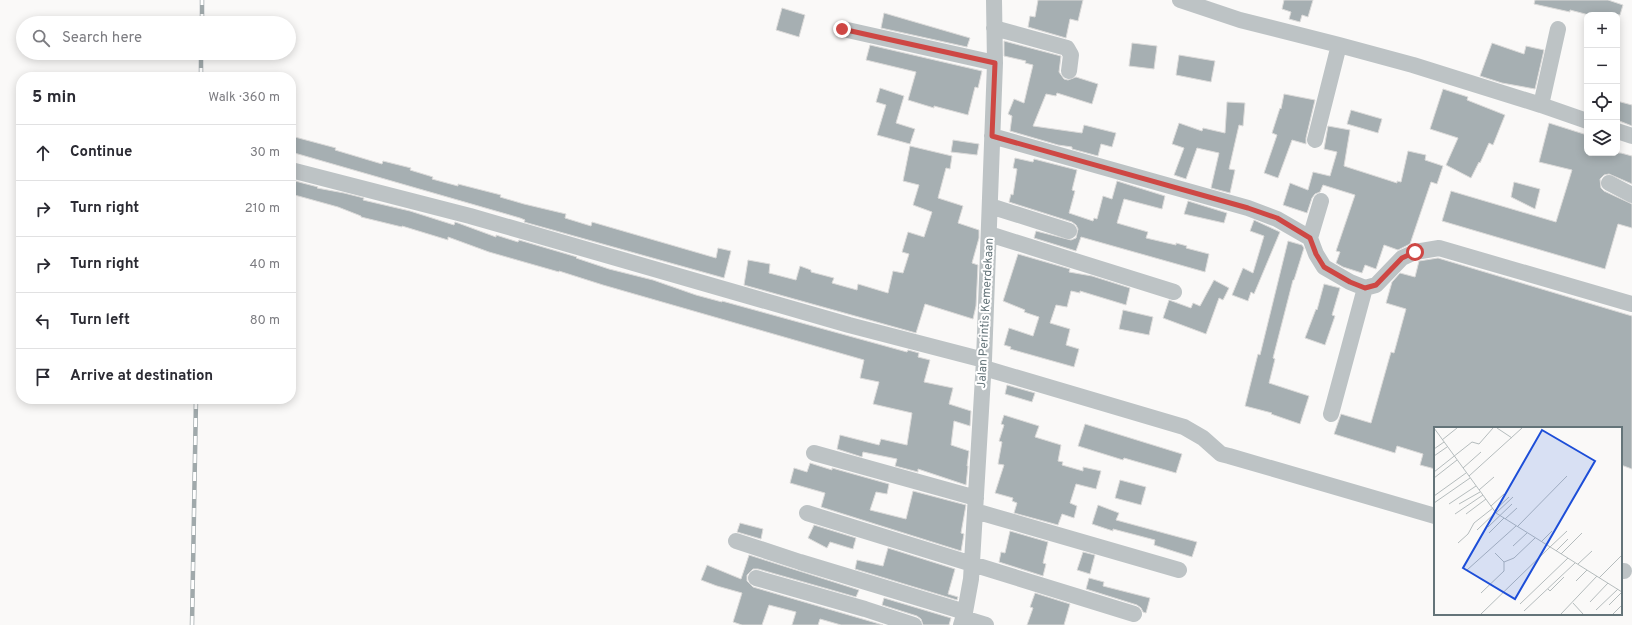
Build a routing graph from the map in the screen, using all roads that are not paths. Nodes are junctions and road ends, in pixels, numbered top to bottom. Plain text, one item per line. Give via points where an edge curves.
1 (994, 0) edge
2 (1180, 0) edge
3 (994, 28) junction
4 (842, 29) dead end
5 (1558, 29) dead end
6 (1339, 44) junction
7 (995, 63) junction
8 (1069, 71) dead end
9 (1541, 105) junction
10 (1584, 120) edge
11 (1620, 132) edge
12 (992, 136) junction
13 (1632, 136) edge
14 (1316, 140) dead end
15 (296, 171) edge
16 (1609, 183) dead end
17 (1632, 195) edge
18 (1321, 201) dead end
19 (990, 206) junction
20 (1069, 230) dead end
21 (989, 234) junction
22 (1310, 238) junction
23 (1365, 288) junction
24 (1174, 292) dead end
25 (1632, 304) edge
26 (984, 364) junction
27 (1331, 414) dead end
28 (814, 453) dead end
29 (976, 504) junction
30 (807, 513) dead end
31 (1434, 516) edge
32 (736, 541) dead end
33 (972, 564) junction
34 (1179, 570) dead end
35 (756, 578) dead end
36 (1134, 614) dead end
37 (963, 618) edge
38 (914, 625) edge
39 (986, 625) edge

1 - 3 street, Jalan Perintis Kemerdekaan
2 - 6 street via 1240,20
3 - 7 street, Jalan Perintis Kemerdekaan
3 - 8 street via 1067,48 1071,55
4 - 7 street
5 - 9 street
6 - 9 street
6 - 14 street
7 - 12 street, Jalan Perintis Kemerdekaan
9 - 10 street
11 - 13 street
12 - 19 street, Jalan Perintis Kemerdekaan
12 - 22 street via 1248,208 1277,218
15 - 26 street via 470,216
16 - 17 street
18 - 22 street
19 - 20 street
19 - 21 street, Jalan Perintis Kemerdekaan
21 - 24 street
21 - 26 street, Jalan Perintis Kemerdekaan
22 - 23 street via 1324,267
23 - 25 street via 1376,285 1402,258 1415,252 1439,248
23 - 27 street
26 - 29 street, Jalan Perintis Kemerdekaan
26 - 31 street via 1184,427 1203,438 1221,454
28 - 29 street
29 - 33 street, Jalan Perintis Kemerdekaan
29 - 34 street
30 - 33 street
32 - 37 street
33 - 36 street
33 - 37 street, Jalan Perintis Kemerdekaan
35 - 38 street
37 - 39 street

